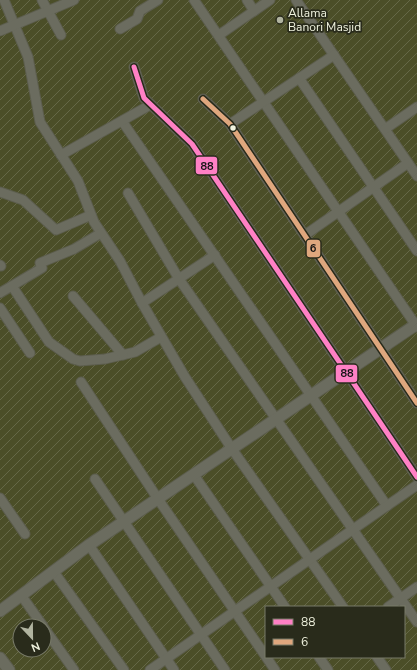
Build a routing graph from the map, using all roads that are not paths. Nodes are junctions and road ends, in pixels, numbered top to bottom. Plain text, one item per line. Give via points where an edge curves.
1 (4, 0) edge
2 (42, 0) edge
3 (74, 0) edge
4 (158, 0) edge
5 (194, 0) edge
6 (247, 0) edge
7 (270, 0) edge
8 (296, 0) edge
9 (48, 11) junction
10 (254, 11) junction
11 (15, 25) junction
12 (120, 29) dead end
13 (0, 31) edge
14 (60, 35) dead end
15 (219, 35) junction
16 (334, 55) junction
17 (134, 67) dead end
18 (299, 78) junction
19 (203, 98) dead end
20 (264, 101) junction
21 (150, 105) junction
22 (417, 107) edge
23 (122, 121) junction
24 (230, 124) junction
25 (385, 129) junction
26 (61, 155) junction
27 (408, 163) junction
28 (417, 176) edge
29 (373, 187) junction
30 (0, 192) edge
31 (128, 193) dead end
32 (339, 211) junction
33 (91, 215) junction
34 (102, 233) junction
35 (305, 235) junction
36 (417, 251) edge
37 (215, 255) junction
38 (179, 279) junction
39 (12, 286) junction
40 (0, 293) edge
41 (73, 296) dead end
42 (142, 303) junction
43 (0, 308) edge
44 (417, 325) edge
45 (161, 337) junction
46 (381, 348) junction
47 (30, 353) dead end
48 (123, 355) junction
49 (345, 373) junction
50 (81, 382) dead end
51 (311, 395) junction
52 (417, 402) edge
53 (275, 420) junction
54 (232, 449) junction
55 (194, 475) junction
56 (417, 477) edge
57 (95, 479) dead end
58 (417, 485) edge
59 (0, 498) edge
60 (158, 499) junction
61 (387, 506) junction
62 (123, 522) junction
63 (352, 530) junction
64 (25, 534) dead end
65 (89, 546) junction
66 (310, 559) junction
67 (54, 572) junction
68 (271, 586) junction
69 (417, 587) edge
70 (21, 595) junction
71 (400, 598) junction
72 (284, 606) edge
73 (342, 606) edge
74 (389, 606) edge
75 (0, 610) edge
76 (234, 611) junction
77 (37, 618) edge
78 (417, 622) edge
79 (200, 635) junction
80 (52, 639) edge
81 (265, 656) edge
82 (0, 658) edge
83 (267, 658) edge
84 (320, 658) edge
85 (378, 658) edge
86 (166, 659) junction
87 (9, 670) edge
88 (74, 670) edge
89 (124, 670) edge
90 (150, 670) edge
91 (174, 670) edge
92 (225, 670) edge
93 (275, 670) edge
94 (328, 670) edge
95 (385, 670) edge

1 - 11 street
2 - 9 street
3 - 9 street
4 - 12 street via 140,11 137,19
5 - 15 street
6 - 10 street
7 - 10 street
8 - 16 street
9 - 11 street
9 - 14 street
10 - 15 street
11 - 13 street
11 - 26 street via 28,57 40,122
15 - 20 street
16 - 18 street
16 - 25 street
17 - 21 street via 144,98
18 - 20 street
18 - 29 street
19 - 24 street
20 - 24 street
20 - 32 street
21 - 23 street
21 - 49 street via 192,144
22 - 25 street
23 - 26 street
23 - 37 street
24 - 35 street
25 - 27 street
26 - 33 street via 78,181
27 - 28 street
27 - 29 street
29 - 32 street
29 - 36 street
30 - 33 street via 23,200 56,230
31 - 38 street
32 - 35 street
32 - 44 street
33 - 34 street
34 - 39 street via 74,249 40,263 42,268
34 - 42 street
35 - 46 street
37 - 38 street
37 - 51 street
38 - 42 street
38 - 53 street
39 - 40 street
39 - 48 street via 49,342 65,355 80,361
41 - 48 street
42 - 45 street
43 - 47 street
44 - 46 street
45 - 48 street via 144,348
45 - 54 street
46 - 49 street
46 - 52 street
49 - 51 street
49 - 56 street
50 - 60 street
51 - 53 street
51 - 61 street
53 - 54 street
53 - 63 street
54 - 55 street
54 - 66 street
55 - 60 street
55 - 68 street
57 - 62 street
58 - 61 street
59 - 64 street
60 - 62 street
60 - 76 street
61 - 63 street
62 - 65 street
62 - 79 street
63 - 66 street
63 - 71 street
65 - 67 street
65 - 86 street
66 - 68 street
66 - 73 street
67 - 70 street
67 - 89 street
68 - 72 street
68 - 76 street
69 - 71 street
70 - 75 street
70 - 77 street
71 - 74 street
71 - 78 street
76 - 79 street
76 - 81 street
79 - 86 street
79 - 92 street
80 - 88 street
82 - 87 street
83 - 93 street
84 - 94 street
85 - 95 street
86 - 90 street
86 - 91 street

